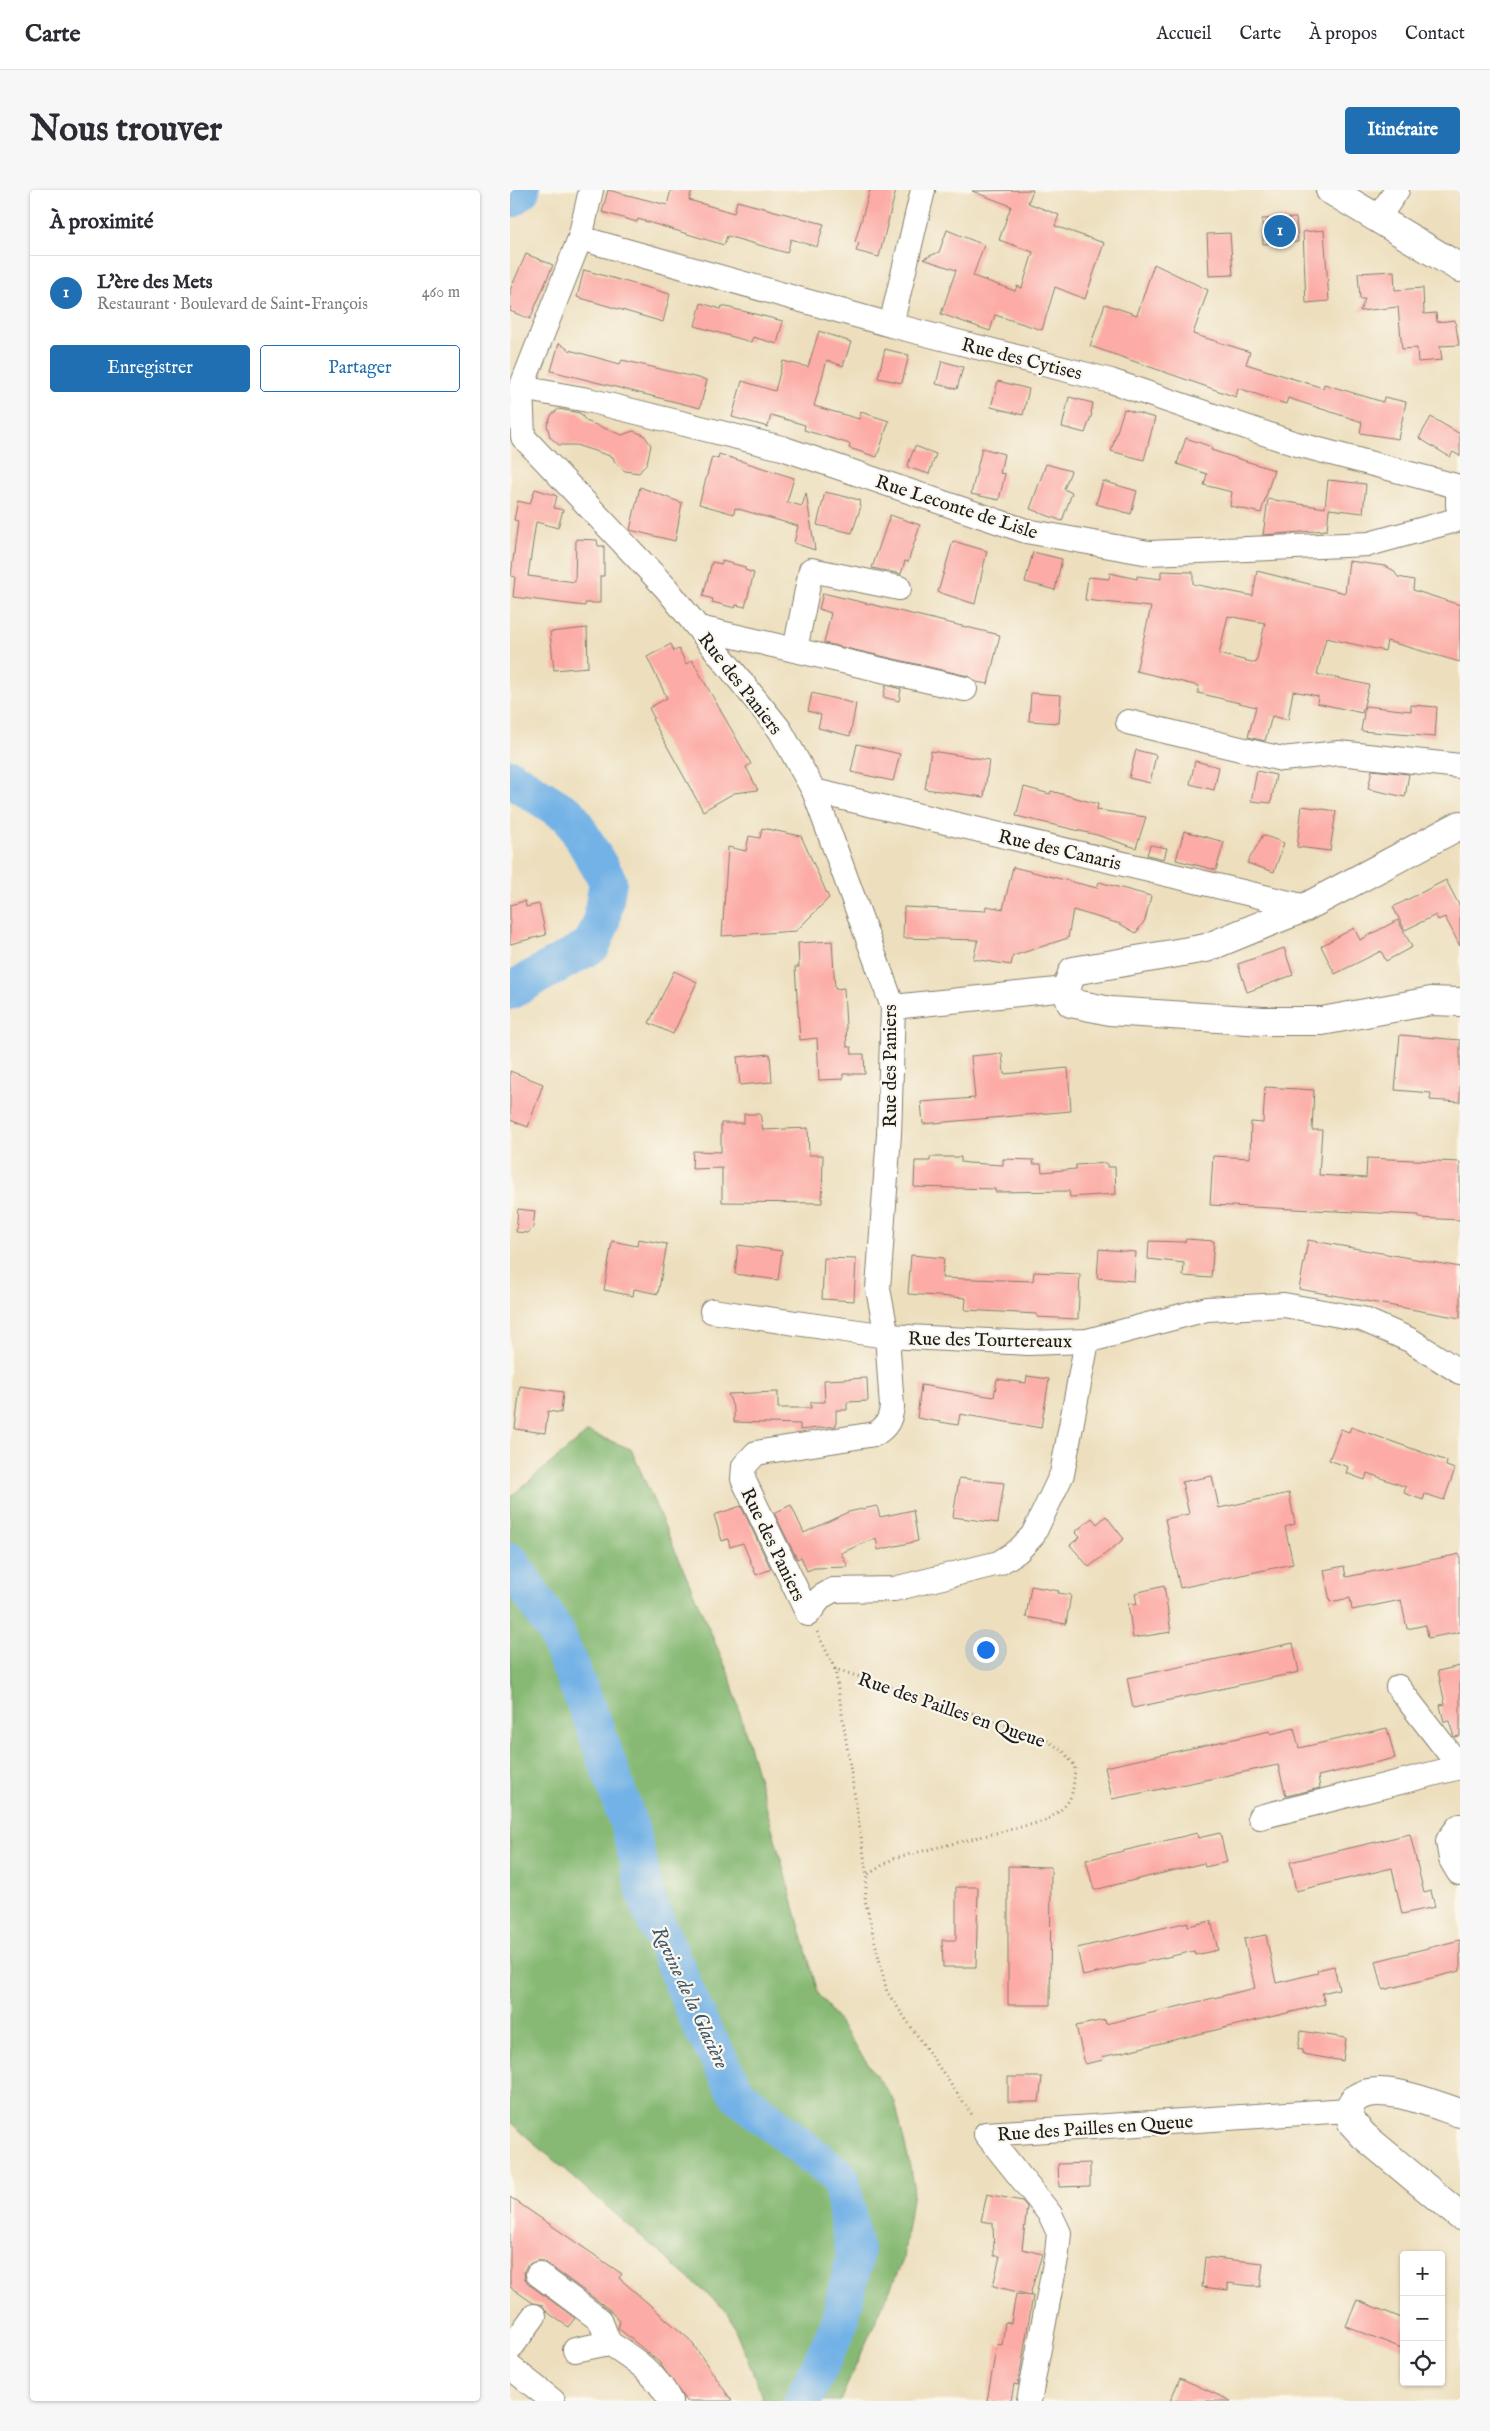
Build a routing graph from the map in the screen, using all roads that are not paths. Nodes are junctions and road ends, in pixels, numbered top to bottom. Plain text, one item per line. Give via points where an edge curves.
1 (590, 190) edge
2 (923, 190) edge
3 (1330, 190) edge
4 (1397, 190) edge
5 (1378, 218) junction
6 (580, 238) junction
7 (1460, 268) edge
8 (891, 325) junction
9 (521, 388) junction
10 (1460, 488) edge
11 (1460, 498) edge
12 (1460, 505) edge
13 (1460, 519) edge
14 (899, 588) dead end
15 (699, 628) junction
16 (795, 650) junction
17 (965, 690) dead end
18 (1128, 722) dead end
19 (1460, 766) edge
20 (814, 791) junction
21 (1460, 825) edge
22 (1306, 907) junction
23 (1066, 989) junction
24 (1460, 1002) edge
25 (892, 1007) junction
26 (712, 1311) dead end
27 (887, 1336) junction
28 (1087, 1341) junction
29 (1460, 1372) edge
30 (1398, 1687) dead end
31 (1460, 1767) edge
32 (1260, 1817) dead end
33 (1460, 1828) edge
34 (1460, 1871) edge
35 (1348, 2110) junction
36 (1460, 2113) edge
37 (1450, 2208) edge
38 (538, 2274) dead end
39 (534, 2316) dead end
40 (609, 2342) junction
41 (510, 2349) edge
42 (575, 2350) dead end
43 (510, 2367) edge
44 (553, 2401) edge
45 (670, 2401) edge
46 (1029, 2401) edge

1 - 6 street
2 - 8 street
3 - 5 main road
4 - 5 street
5 - 7 main road
6 - 8 street, Rue des Cytises
6 - 9 street
8 - 10 street, Rue des Cytises via 1110,380 1293,443
9 - 13 street, Rue Leconte de Lisle via 588,400 782,448 1026,531 1149,553 1369,544
9 - 15 street, Rue des Paniers via 523,437 666,588
11 - 12 main road
14 - 16 street via 811,570
15 - 16 street
15 - 20 street, Rue des Paniers via 780,730
16 - 17 street
18 - 19 street via 1282,759 1339,753
20 - 22 street, Rue des Canaris
20 - 25 street, Rue des Paniers
21 - 22 main road
22 - 23 main road via 1206,948 1074,971
23 - 24 main road via 1071,1003 1110,1011 1263,1022 1322,1021 1431,1001
23 - 25 street
25 - 27 street, Rue des Paniers via 889,1134 878,1289
26 - 27 street, Rue des Tourtereaux
27 - 28 street, Rue des Tourtereaux via 1028,1343
27 - 28 street, Rue des Paniers via 892,1407 885,1428 875,1434 756,1453 744,1466 743,1479 808,1614 821,1597 832,1590 894,1589 999,1563 1018,1551 1033,1535 1062,1474
28 - 29 street, Rue des Tourtereaux via 1207,1310 1284,1305 1362,1319 1410,1340
30 - 31 street
31 - 32 street
33 - 34 main road via 1450,1841 1453,1859
35 - 36 main road via 1354,2099 1368,2093 1387,2091
35 - 37 main road via 1352,2123 1364,2136
35 - 46 street, Rue des Pailles en Queue via 986,2134 1050,2214 1059,2233
38 - 40 street via 600,2320
39 - 41 street
40 - 42 street
40 - 45 street via 638,2362
43 - 44 street

